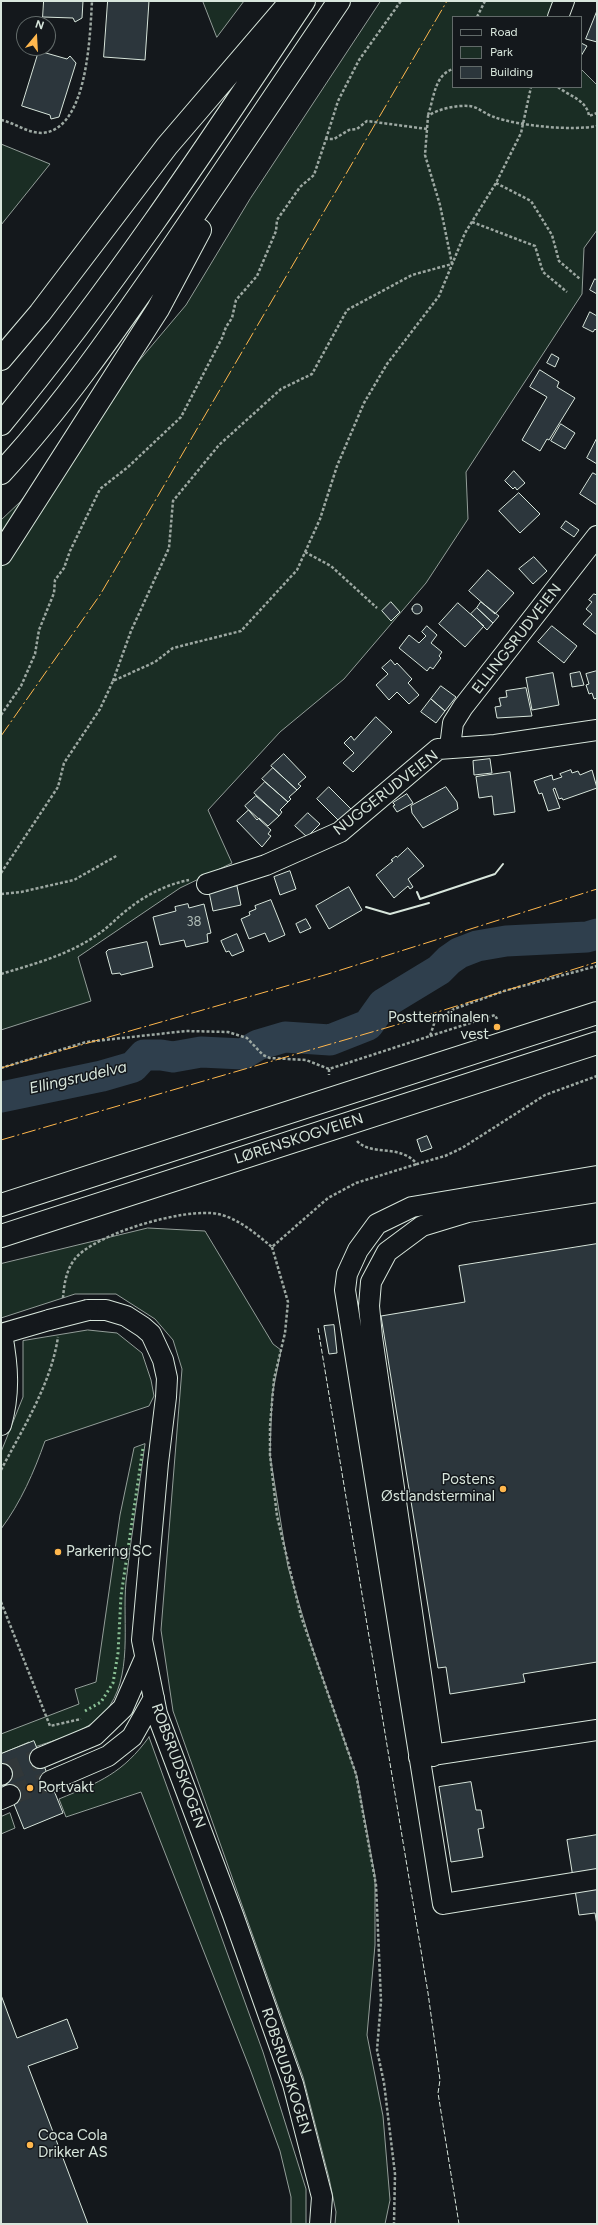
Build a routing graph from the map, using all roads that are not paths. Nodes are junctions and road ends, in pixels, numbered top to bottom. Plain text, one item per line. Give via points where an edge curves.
1 (292, 1) edge
2 (304, 1) edge
3 (339, 1) edge
4 (564, 1) edge
5 (558, 16) edge
6 (259, 120) junction
7 (1, 360) edge
8 (1, 424) edge
9 (1, 473) edge
10 (597, 536) edge
11 (1, 554) edge
12 (597, 730) edge
13 (450, 747) junction
14 (207, 884) road end
15 (597, 1014) edge
16 (597, 1043) edge
17 (597, 1176) edge
18 (597, 1192) edge
19 (1, 1206) edge
20 (1, 1236) edge
21 (1, 1334) edge
22 (1, 1425) edge
23 (146, 1658) junction
24 (154, 1698) junction
25 (597, 1730) edge
26 (426, 1757) junction
27 (40, 1758) tunnel mouth
28 (50, 1782) tunnel mouth
29 (597, 1879) edge
30 (320, 2224) edge

1 - 7 highway via 167,146 40,313
2 - 8 highway via 112,281
3 - 6 highway
4 - 5 street
6 - 9 highway via 137,299 52,412
6 - 11 highway via 158,309
10 - 13 street, ELLINGSRUDVEIEN via 463,707 453,723
12 - 13 street, NUGGERUDVEIEN via 495,745
13 - 14 street, NUGGERUDVEIEN via 438,749 340,832 266,865
15 - 19 highway, LØRENSKOGVEIEN
16 - 20 highway, LØRENSKOGVEIEN
17 - 26 street via 412,1207 377,1224 358,1250 347,1274 345,1290 352,1341
18 - 26 street via 468,1212 422,1226 387,1252 371,1282 369,1306 372,1337
21 - 22 street via 9,1382
21 - 23 street, ROBSRUDSKOGEN, bridge via 53,1328 88,1310 106,1310 126,1316 152,1334 163,1360 167,1378 142,1640
23 - 24 street, ROBSRUDSKOGEN
23 - 27 street via 123,1708 95,1735
24 - 28 street via 132,1737 108,1756
24 - 30 street, ROBSRUDSKOGEN via 157,1714 293,2084 322,2197
25 - 26 street
26 - 29 street via 443,1904

